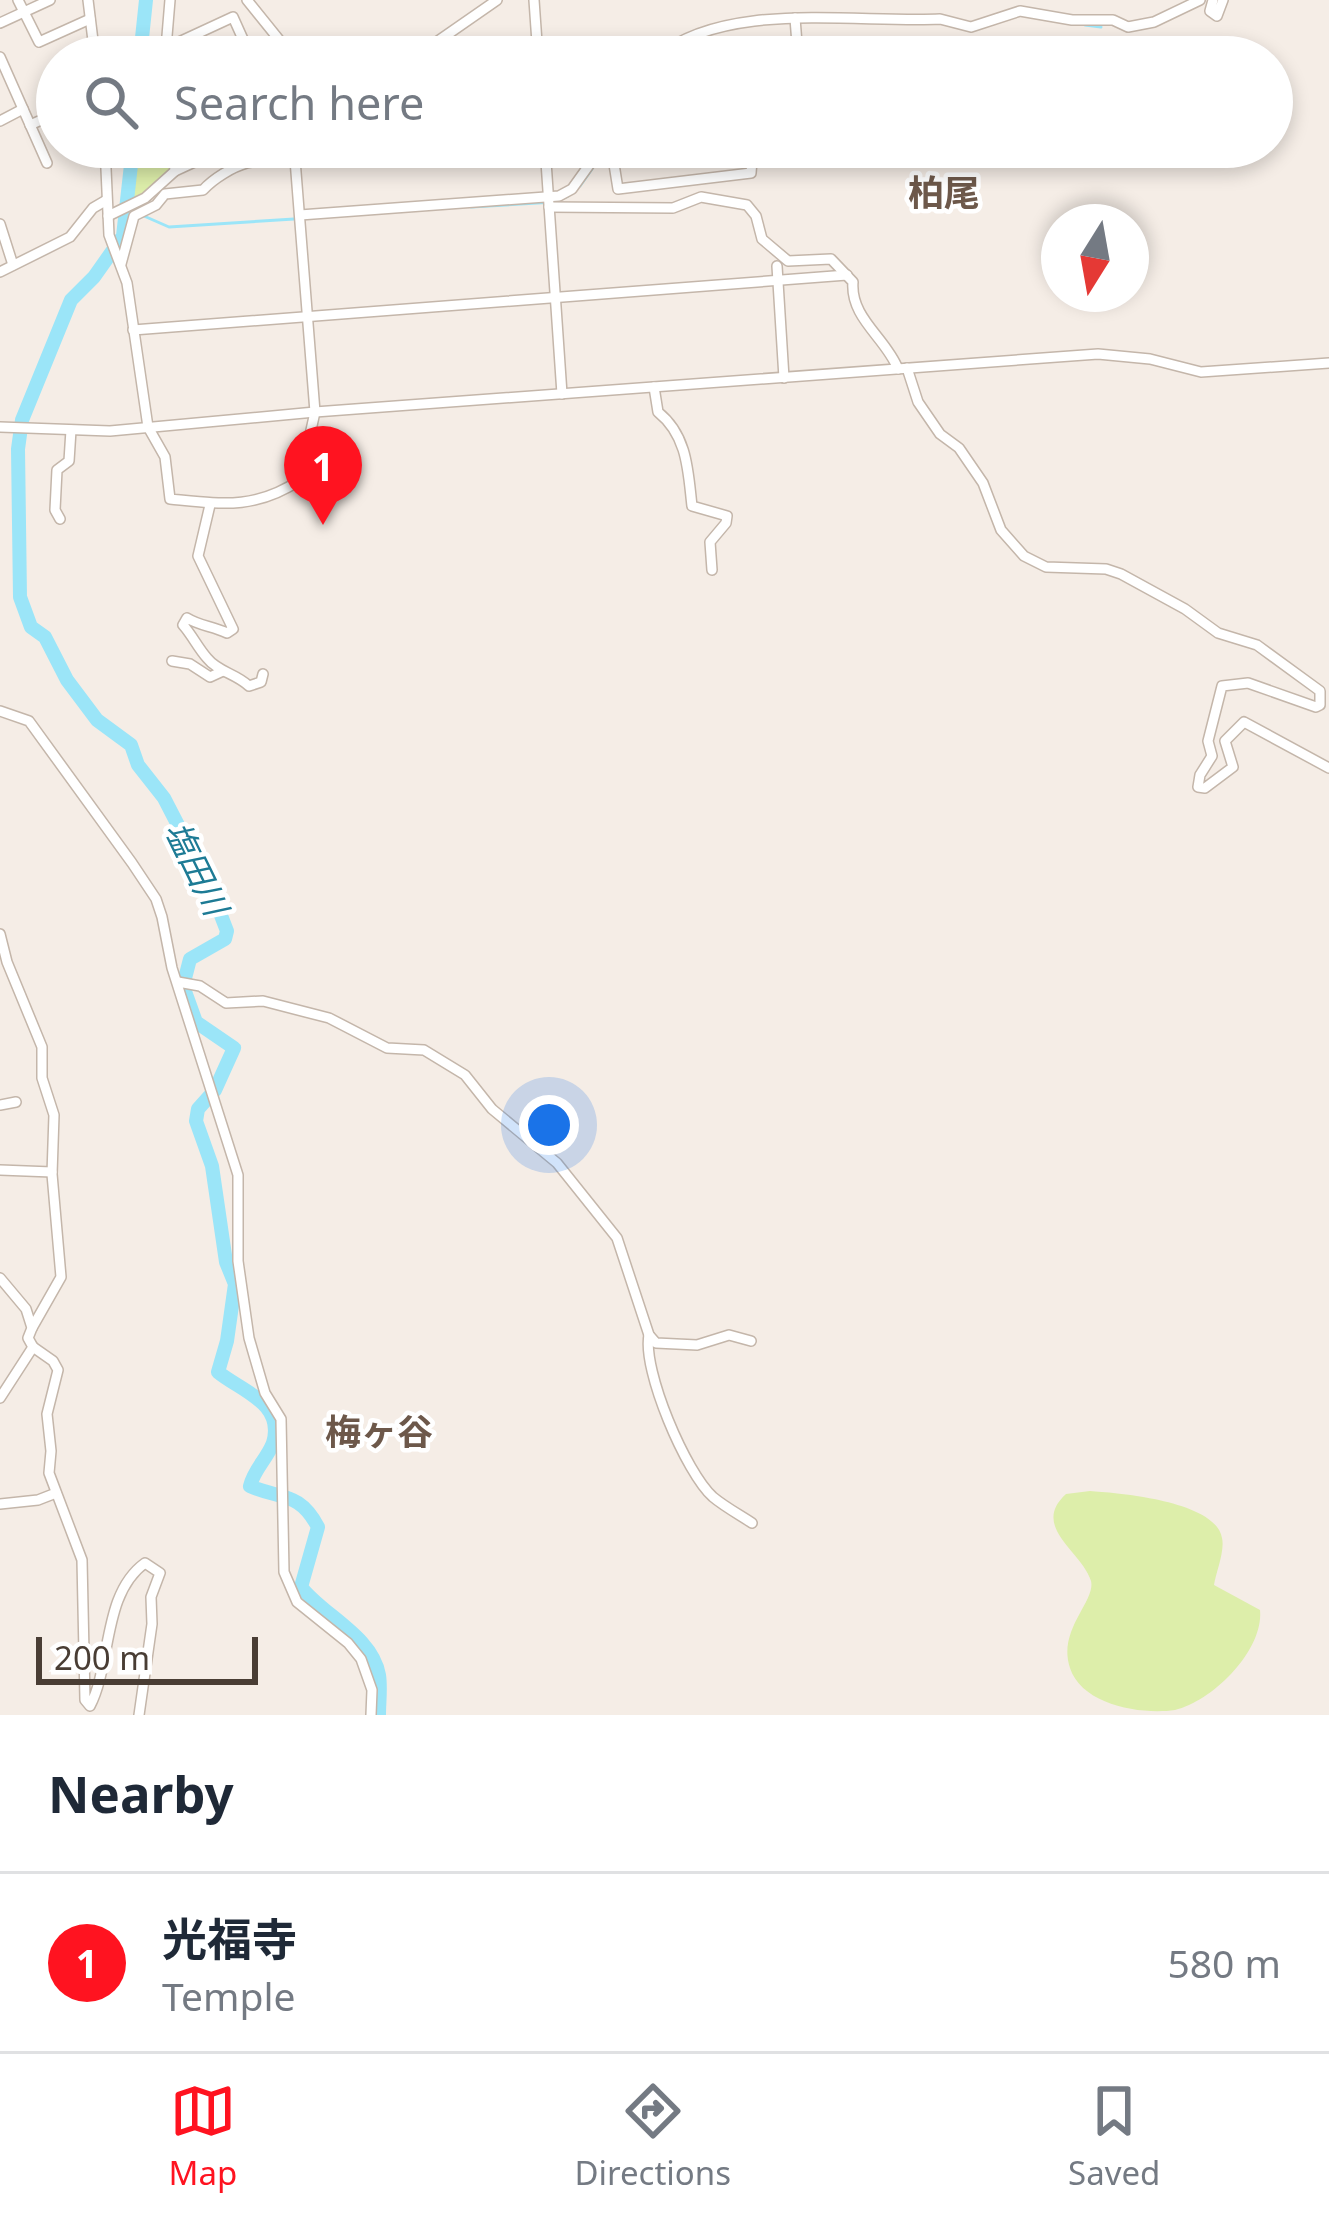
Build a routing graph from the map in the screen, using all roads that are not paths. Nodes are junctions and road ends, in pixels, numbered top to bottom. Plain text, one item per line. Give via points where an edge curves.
1 (18, 0) edge
2 (50, 0) edge
3 (88, 0) edge
4 (171, 0) edge
5 (497, 0) edge
6 (534, 0) edge
7 (1200, 0) edge
8 (1213, 0) edge
9 (1223, 0) edge
10 (250, 3) edge
11 (24, 12) junction
12 (233, 17) junction
13 (795, 18) junction
14 (90, 19) junction
15 (0, 22) edge
16 (52, 36) edge
17 (92, 36) edge
18 (168, 36) edge
19 (197, 36) edge
20 (242, 36) edge
21 (276, 36) edge
22 (445, 36) edge
23 (537, 36) edge
24 (692, 36) edge
25 (797, 36) edge
26 (36, 38) edge
27 (0, 57) edge
28 (23, 110) junction
29 (0, 121) edge
30 (36, 122) edge
31 (30, 125) junction
32 (36, 138) edge
33 (105, 168) edge
34 (175, 168) edge
35 (182, 168) edge
36 (238, 168) edge
37 (296, 168) edge
38 (546, 168) edge
39 (587, 168) edge
40 (613, 168) edge
41 (751, 168) edge
42 (175, 171) junction
43 (105, 201) junction
44 (548, 202) junction
45 (300, 215) junction
46 (107, 216) junction
47 (0, 224) edge
48 (120, 262) junction
49 (13, 265) junction
50 (776, 266) dead end
51 (0, 272) edge
52 (847, 275) junction
53 (778, 281) junction
54 (556, 298) junction
55 (308, 317) junction
56 (133, 330) junction
57 (1329, 363) edge
58 (903, 369) junction
59 (784, 378) junction
60 (654, 388) junction
61 (562, 394) junction
62 (315, 412) junction
63 (0, 427) edge
64 (148, 427) junction
65 (71, 430) junction
66 (210, 505) junction
67 (60, 519) dead end
68 (712, 570) dead end
69 (172, 661) dead end
70 (224, 671) junction
71 (263, 674) dead end
72 (0, 711) edge
73 (1329, 768) edge
74 (0, 934) edge
75 (178, 982) junction
76 (16, 1102) dead end
77 (0, 1105) edge
78 (0, 1170) edge
79 (52, 1172) junction
80 (0, 1278) edge
81 (32, 1328) junction
82 (649, 1335) junction
83 (751, 1341) dead end
84 (33, 1347) junction
85 (0, 1398) edge
86 (56, 1492) junction
87 (0, 1504) edge
88 (752, 1523) dead end
89 (139, 1715) edge
90 (371, 1715) edge

1 - 11 street
2 - 11 street
3 - 14 street
4 - 18 street
5 - 22 street
6 - 23 street
7 - 13 street via 1128,27 1020,11 970,27 940,19
8 - 9 street via 1217,16
10 - 12 street
10 - 21 street
11 - 15 street
11 - 26 street
12 - 19 street
12 - 20 street
13 - 24 street via 745,17
13 - 25 street
14 - 16 street
14 - 17 street
27 - 28 street
28 - 29 street
28 - 31 street
30 - 31 street
31 - 32 street
33 - 43 street
34 - 42 street
35 - 42 street
36 - 48 street via 203,190 165,194 139,213
37 - 45 street
38 - 44 street
39 - 44 street
40 - 41 street via 618,189
42 - 46 street
43 - 46 street
43 - 49 street via 70,237
44 - 45 street
44 - 52 street via 743,203 762,238 788,261 824,257
44 - 54 street
45 - 55 street
46 - 48 street
47 - 49 street
48 - 56 street
49 - 51 street
50 - 53 street
52 - 53 street
52 - 58 street via 859,312
53 - 54 street
53 - 59 street
54 - 55 street
54 - 61 street
55 - 56 street
55 - 62 street
56 - 64 street
57 - 58 street via 1201,372 1098,354
58 - 59 street
58 - 73 street via 940,434 983,483 1000,530 1024,556 1046,567 1121,574 1218,633 1257,645 1321,691 1316,707 1248,683 1222,686 1208,741 1212,756 1198,788 1233,767 1225,741 1244,722
59 - 60 street
60 - 61 street
60 - 68 street via 658,412 684,451 692,506 727,516 710,542
61 - 62 street
62 - 64 street
62 - 66 street via 301,480 259,500
63 - 65 street
64 - 65 street
64 - 66 street via 165,457 170,499
65 - 67 street via 69,461 57,470
66 - 70 street via 198,556 233,629 187,618 182,625
69 - 70 street via 209,677
70 - 71 street via 249,686
72 - 75 street via 29,721 156,899
74 - 79 street via 42,1047 54,1115
75 - 82 street via 226,1003 263,1001 329,1018 386,1048 424,1050 465,1075 492,1109 557,1162 617,1238
75 - 90 street via 238,1175 249,1338 281,1419 284,1572 297,1602 361,1659
76 - 77 street
78 - 79 street
79 - 81 street via 61,1277
80 - 81 street
81 - 84 street
82 - 83 street via 667,1347 718,1336
82 - 88 street via 649,1359 684,1459 712,1496
84 - 85 street
84 - 86 street via 58,1370 47,1414
86 - 87 street
86 - 89 street via 82,1560 91,1706 131,1577 145,1563 160,1573

